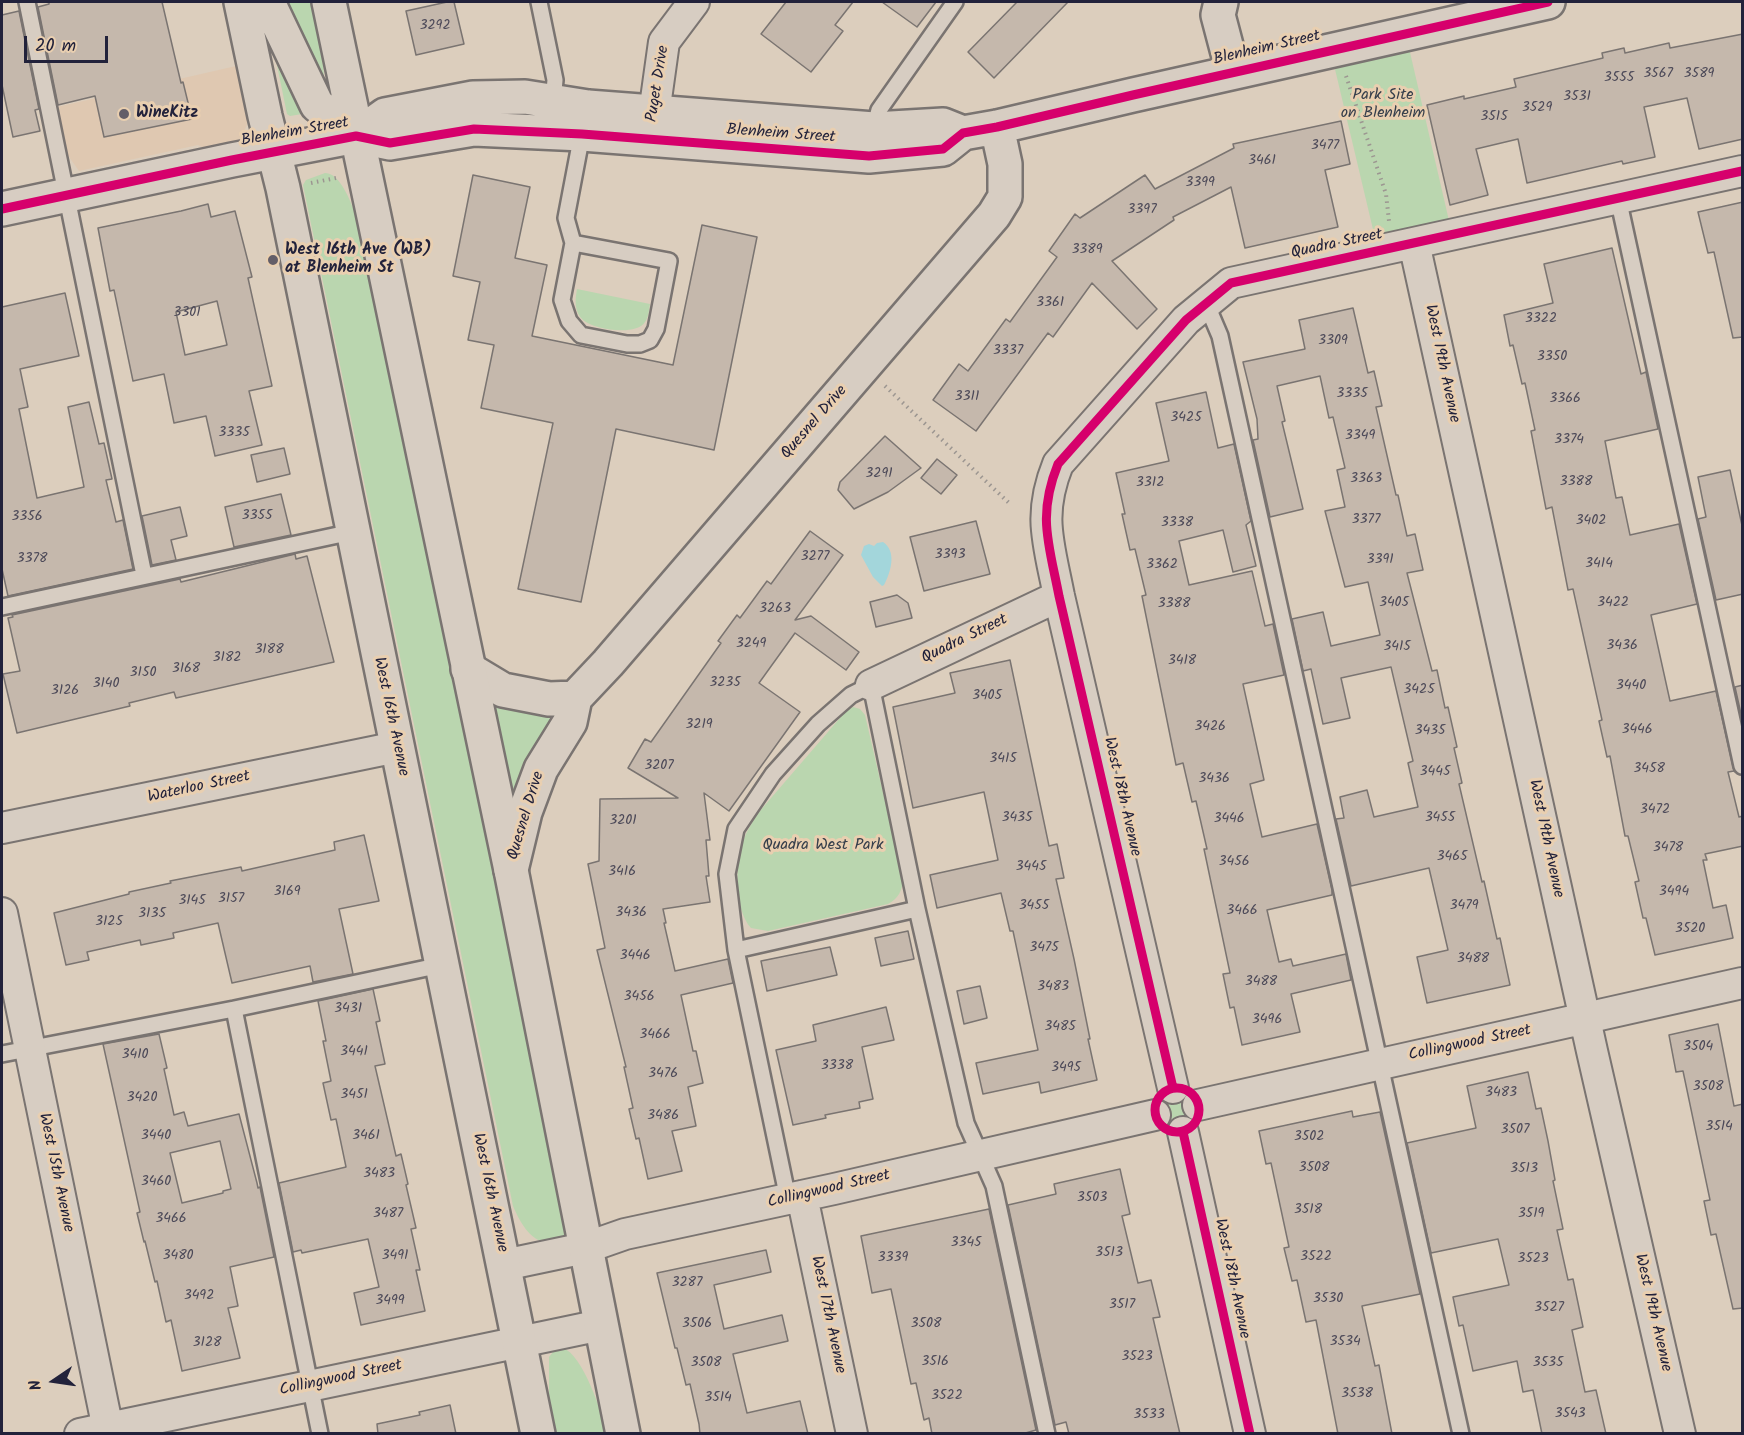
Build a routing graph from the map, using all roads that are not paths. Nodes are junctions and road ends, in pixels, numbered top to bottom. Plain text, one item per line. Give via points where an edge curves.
1 (27, 2) edge
2 (241, 2) edge
3 (268, 2) edge
4 (328, 2) edge
5 (539, 2) edge
6 (694, 2) edge
7 (955, 2) edge
8 (1221, 2) edge
9 (1548, 2) edge
10 (1233, 72) junction
11 (553, 102) junction
12 (652, 126) junction
13 (997, 127) junction
14 (874, 129) junction
15 (963, 133) junction
16 (582, 134) junction
17 (356, 136) junction
18 (273, 152) junction
19 (1743, 171) edge
20 (66, 195) junction
21 (1618, 198) junction
22 (2, 209) edge
23 (573, 243) junction
24 (1414, 243) junction
25 (1206, 303) junction
26 (1045, 512) joint
27 (352, 532) junction
28 (144, 575) junction
29 (1059, 596) junction
30 (2, 607) edge
31 (468, 669) junction
32 (871, 685) junction
33 (575, 698) junction
34 (397, 747) junction
35 (1743, 766) edge
36 (2, 828) edge
37 (511, 870) junction
38 (917, 909) junction
39 (2, 913) edge
40 (736, 950) junction
41 (441, 965) junction
42 (1743, 983) edge
43 (234, 1009) junction
44 (1585, 1019) junction
45 (16, 1051) edge
46 (1380, 1064) junction
47 (1173, 1088) junction
48 (1198, 1105) junction
49 (1155, 1115) junction
50 (1183, 1132) junction
51 (980, 1155) junction
52 (795, 1197) junction
53 (585, 1248) junction
54 (504, 1265) junction
55 (601, 1325) junction
56 (519, 1341) junction
57 (310, 1385) junction
58 (99, 1432) edge
59 (320, 1434) edge
60 (538, 1434) edge
61 (623, 1434) edge
62 (852, 1434) edge
63 (1047, 1434) edge
64 (1250, 1434) edge
65 (1461, 1434) edge
66 (1680, 1434) edge

1 - 20 lane
2 - 18 street, West 16th Avenue
3 - 17 street via 317,105
4 - 17 street
5 - 11 lane via 555,80
6 - 12 street, Puget Drive via 664,42
7 - 14 lane via 879,110
8 - 10 street via 1218,15
9 - 10 street, Blenheim Street
10 - 13 street, Blenheim Street
11 - 12 street, Blenheim Street
11 - 17 street, Blenheim Street via 525,97 472,98 385,115
12 - 14 street, Blenheim Street
12 - 15 street, Blenheim Street via 869,156 943,149
12 - 16 street, Blenheim Street
13 - 15 street, Blenheim Street
13 - 33 street, Quesnel Drive via 1005,164 1005,197 994,216
14 - 15 street, Blenheim Street via 943,125
16 - 17 street, Blenheim Street via 474,129 390,143
16 - 23 lane via 566,218
17 - 18 street, Blenheim Street
17 - 31 street
18 - 20 street, Blenheim Street
18 - 27 street, West 16th Avenue
19 - 21 street, Quadra Street
20 - 22 street, Blenheim Street
20 - 28 lane
21 - 24 street, Quadra Street
21 - 35 lane
23 - 23 lane via 562,300 569,321 581,335 627,344 650,340 656,329 669,261
24 - 25 street, Quadra Street via 1231,283
24 - 44 street, West 19th Avenue
25 - 26 street, Quadra Street via 1186,320 1058,464
25 - 46 lane via 1220,336
26 - 29 street, West 18th Avenue
27 - 28 lane
27 - 34 street, West 16th Avenue
28 - 30 lane
29 - 32 street, Quadra Street
29 - 47 street, West 18th Avenue
31 - 33 street via 503,690 549,699
31 - 37 street
32 - 38 lane
32 - 40 lane via 851,695 818,724 773,774 736,829 727,874
33 - 37 street, Quesnel Drive via 570,722 537,779
34 - 36 street, Waterloo Street
34 - 41 street, West 16th Avenue
37 - 53 street
38 - 40 lane
38 - 51 lane via 966,1123
39 - 45 street, West 15th Avenue
40 - 52 lane
41 - 43 lane
41 - 54 street, West 16th Avenue
42 - 44 street, Collingwood Street
43 - 45 lane
43 - 57 lane
44 - 46 street, Collingwood Street
44 - 66 street, West 19th Avenue
45 - 58 street, West 15th Avenue
46 - 48 street, Collingwood Street
46 - 65 lane
47 - 48 street via 1192,1094
47 - 49 street via 1156,1101
48 - 50 street via 1194,1124
49 - 50 street via 1169,1131
49 - 51 street, Collingwood Street
50 - 64 street, West 18th Avenue
51 - 52 street, Collingwood Street
51 - 63 lane via 994,1186
52 - 53 street, Collingwood Street via 617,1235
52 - 62 street, West 17th Avenue
53 - 54 street, Collingwood Street
53 - 55 street
54 - 56 street, West 16th Avenue
55 - 56 street, Collingwood Street
55 - 61 street
56 - 57 street, Collingwood Street
56 - 60 street, West 16th Avenue
57 - 58 street, Collingwood Street
57 - 59 lane

